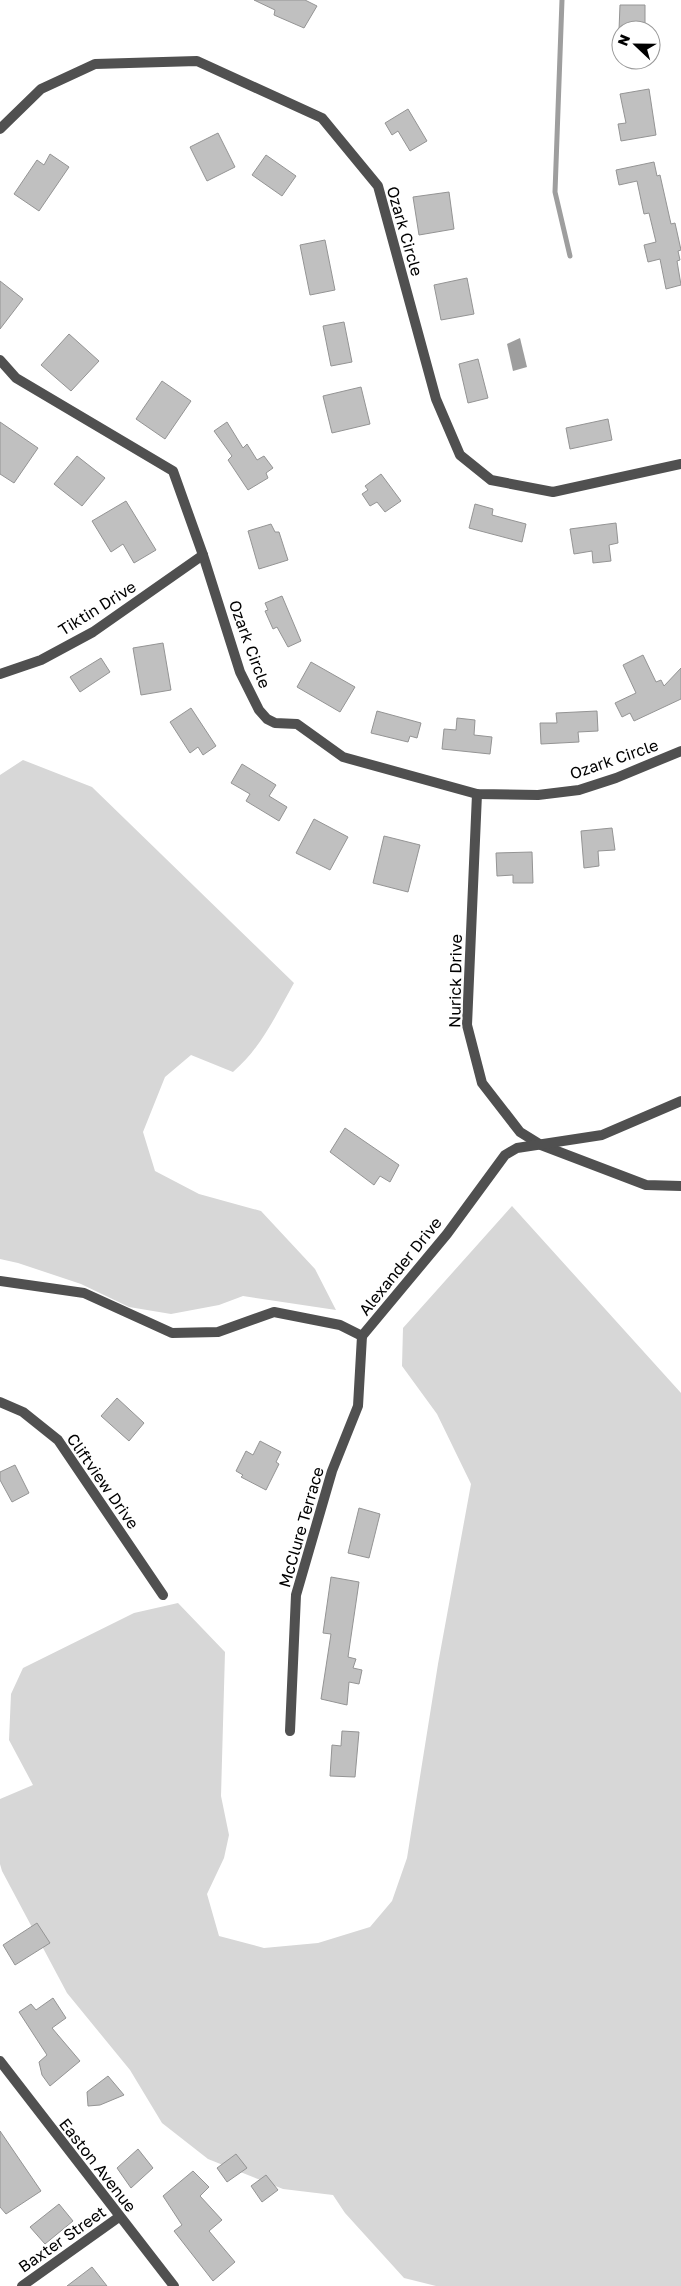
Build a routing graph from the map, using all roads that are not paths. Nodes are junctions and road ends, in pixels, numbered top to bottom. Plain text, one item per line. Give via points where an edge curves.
1 (0, 129) edge
2 (0, 360) edge
3 (681, 464) edge
4 (203, 556) junction
5 (0, 674) edge
6 (681, 751) edge
7 (477, 794) junction
8 (681, 1101) edge
9 (541, 1145) junction
10 (681, 1186) edge
11 (0, 1281) edge
12 (362, 1336) junction
13 (0, 1402) edge
14 (163, 1596) dead end
15 (290, 1731) dead end
16 (0, 2061) edge
17 (119, 2217) junction
18 (22, 2286) edge
19 (174, 2286) edge

1 - 3 street, Ozark Circle via 41,89 95,64 196,61 322,118 378,186 436,399 460,455 491,480 553,492
2 - 4 street, Ozark Circle via 16,378 173,471
4 - 5 street, Tiktin Drive via 93,632 41,660
4 - 7 street, Ozark Circle via 240,672 267,719 275,723 297,724 342,757
6 - 7 street, Ozark Circle via 579,790
7 - 9 street, Nurick Drive via 466,1025 482,1084 520,1132
8 - 9 street, Alexander Drive via 602,1135
9 - 10 street, Nurick Drive via 646,1185
9 - 12 street, Alexander Drive via 517,1148 505,1155 447,1234
11 - 12 street, Alexander Drive via 84,1293 172,1333 218,1332 274,1312 340,1325
12 - 15 street, McClure Terrace via 358,1406 332,1471 296,1595
13 - 14 street, Cliftview Drive via 23,1412 58,1440
16 - 17 street, Easton Avenue
17 - 18 street, Baxter Street
17 - 19 street, Easton Avenue

